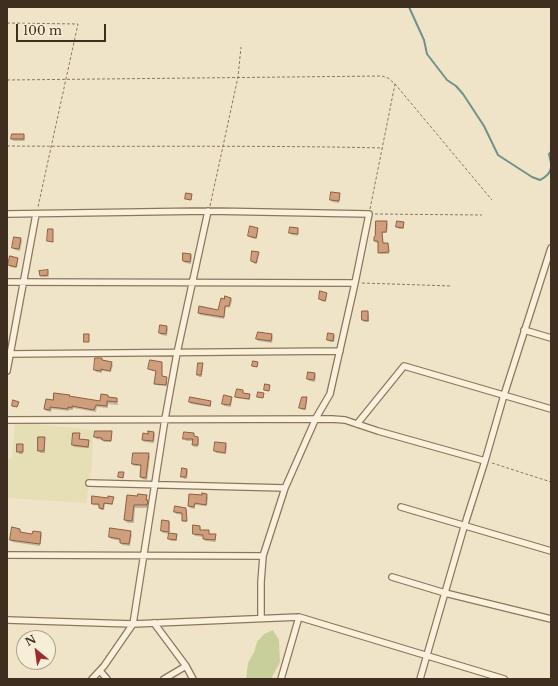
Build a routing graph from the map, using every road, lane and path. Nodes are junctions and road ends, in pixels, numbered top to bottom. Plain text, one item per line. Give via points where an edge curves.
1 (7, 23) edge
2 (241, 47) dead end
3 (238, 77) junction
4 (66, 79) junction
5 (7, 80) edge
6 (395, 84) junction
7 (7, 146) edge
8 (51, 146) junction
9 (222, 147) junction
10 (383, 148) junction
11 (492, 200) dead end
12 (208, 211) junction
13 (7, 214) edge
14 (36, 214) junction
15 (369, 214) junction
16 (482, 216) dead end
17 (551, 248) edge
18 (544, 268) junction
19 (551, 270) edge
20 (7, 282) edge
21 (23, 282) junction
22 (193, 283) junction
23 (356, 283) junction
24 (452, 286) dead end
25 (524, 330) junction
26 (551, 338) edge
27 (340, 352) junction
28 (178, 353) junction
29 (9, 354) edge
30 (7, 371) edge
31 (504, 395) junction
32 (551, 409) edge
33 (316, 418) junction
34 (165, 419) junction
35 (7, 420) edge
36 (357, 424) junction
37 (485, 461) junction
38 (551, 482) edge
39 (89, 483) dead end
40 (154, 485) junction
41 (285, 488) junction
42 (401, 507) dead end
43 (464, 527) junction
44 (551, 551) edge
45 (7, 555) edge
46 (142, 556) junction
47 (263, 556) junction
48 (392, 577) dead end
49 (445, 593) junction
50 (299, 617) junction
51 (261, 618) junction
52 (551, 619) edge
53 (7, 620) edge
54 (154, 623) junction
55 (133, 624) junction
56 (426, 655) junction
57 (186, 666) junction
58 (100, 671) junction
59 (92, 679) edge
60 (106, 679) edge
61 (164, 679) edge
62 (193, 679) edge
63 (281, 679) edge
64 (420, 679) edge
65 (504, 679) edge

1 - 4 path via 78,24
2 - 3 path
3 - 4 path
3 - 6 path via 382,76
3 - 9 path
4 - 5 path
4 - 8 path
6 - 10 path
6 - 11 path
7 - 8 path
8 - 9 path
8 - 14 path
9 - 10 path
9 - 12 path
10 - 15 path
12 - 14 street
12 - 15 street
12 - 22 street
13 - 14 street
14 - 21 street
15 - 16 path
15 - 23 street
17 - 18 street
18 - 19 street
18 - 25 street
20 - 21 street
21 - 22 street
21 - 29 street
22 - 23 street
22 - 28 street
23 - 24 path
23 - 27 street
25 - 26 street
25 - 31 street
27 - 28 street
27 - 33 street via 330,394
28 - 29 street
28 - 34 street
29 - 30 street
31 - 32 street
31 - 36 street via 404,366
31 - 37 street
33 - 34 street
33 - 36 street via 345,420
33 - 41 street
34 - 35 street
34 - 40 street
36 - 37 street
37 - 38 path
37 - 43 street
39 - 40 street
40 - 41 street
40 - 46 street
41 - 47 street
42 - 43 street
43 - 44 street
43 - 49 street
45 - 46 street
46 - 47 street
46 - 55 street
47 - 51 street
48 - 49 street
49 - 52 street
49 - 56 street
50 - 51 street
50 - 56 street
50 - 63 street
51 - 54 street
53 - 55 street
54 - 55 street
54 - 57 street
55 - 58 street
56 - 64 street
56 - 65 street
57 - 61 street
57 - 62 street
58 - 59 street
58 - 60 street

